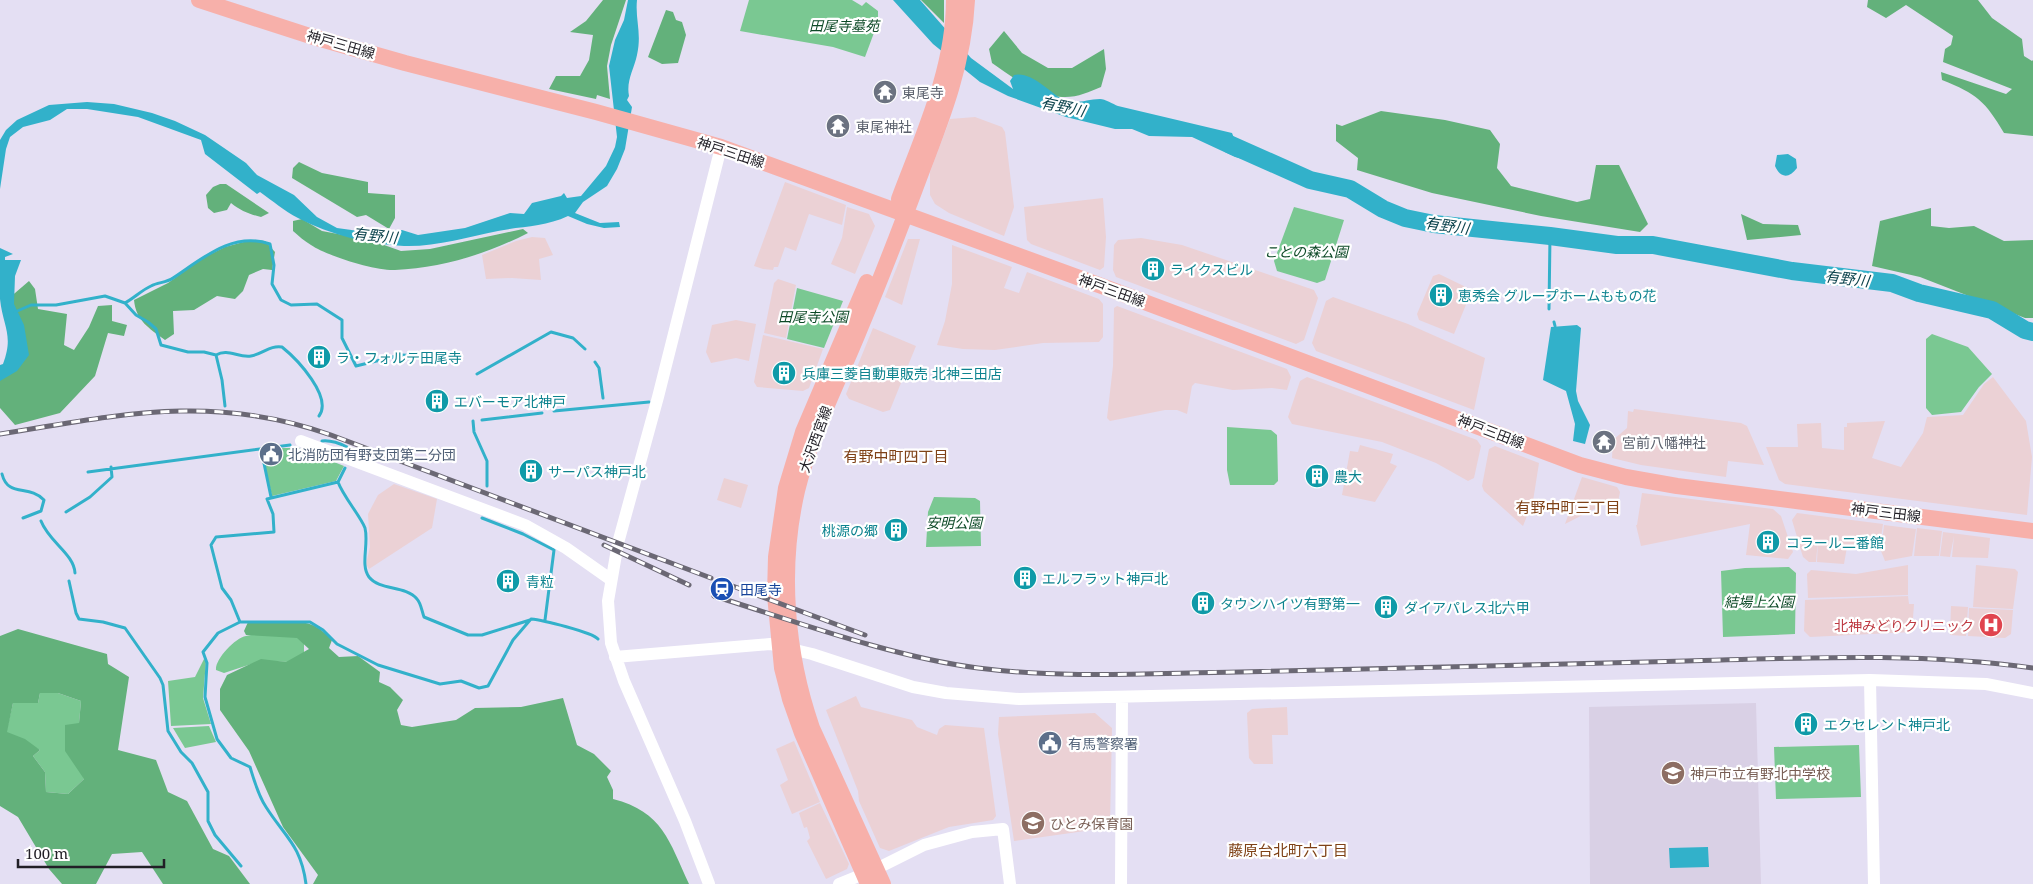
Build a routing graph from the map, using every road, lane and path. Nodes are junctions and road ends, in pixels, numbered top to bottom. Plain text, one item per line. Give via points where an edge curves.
1 (199, 0) edge
2 (967, 0) edge
3 (958, 13) edge
4 (721, 147) junction
5 (900, 212) junction
6 (301, 441) dead end
7 (2033, 531) edge
8 (610, 579) junction
9 (615, 657) junction
10 (1870, 680) junction
11 (2033, 693) edge
12 (1122, 697) junction
13 (872, 878) edge
14 (709, 884) edge
15 (839, 884) edge
16 (1010, 884) edge
17 (1121, 884) edge
18 (1874, 884) edge

1 - 4 main road, 神戸三田線 via 405,63
2 - 3 main road, 大沢西宮線
3 - 5 main road, 大沢西宮線 via 949,78
4 - 5 main road, 神戸三田線
4 - 8 street
5 - 7 main road, 神戸三田線 via 1589,467 1677,486
5 - 13 main road, 大沢西宮線 via 803,432 776,557 775,595 802,733
6 - 8 street via 525,525 558,543
8 - 9 street via 609,627
9 - 12 street via 770,644 946,693 1019,699
9 - 14 street
10 - 11 street via 1986,684
10 - 12 street
10 - 18 street
12 - 17 street
13 - 15 street
13 - 16 street via 924,845 972,832 1003,829

